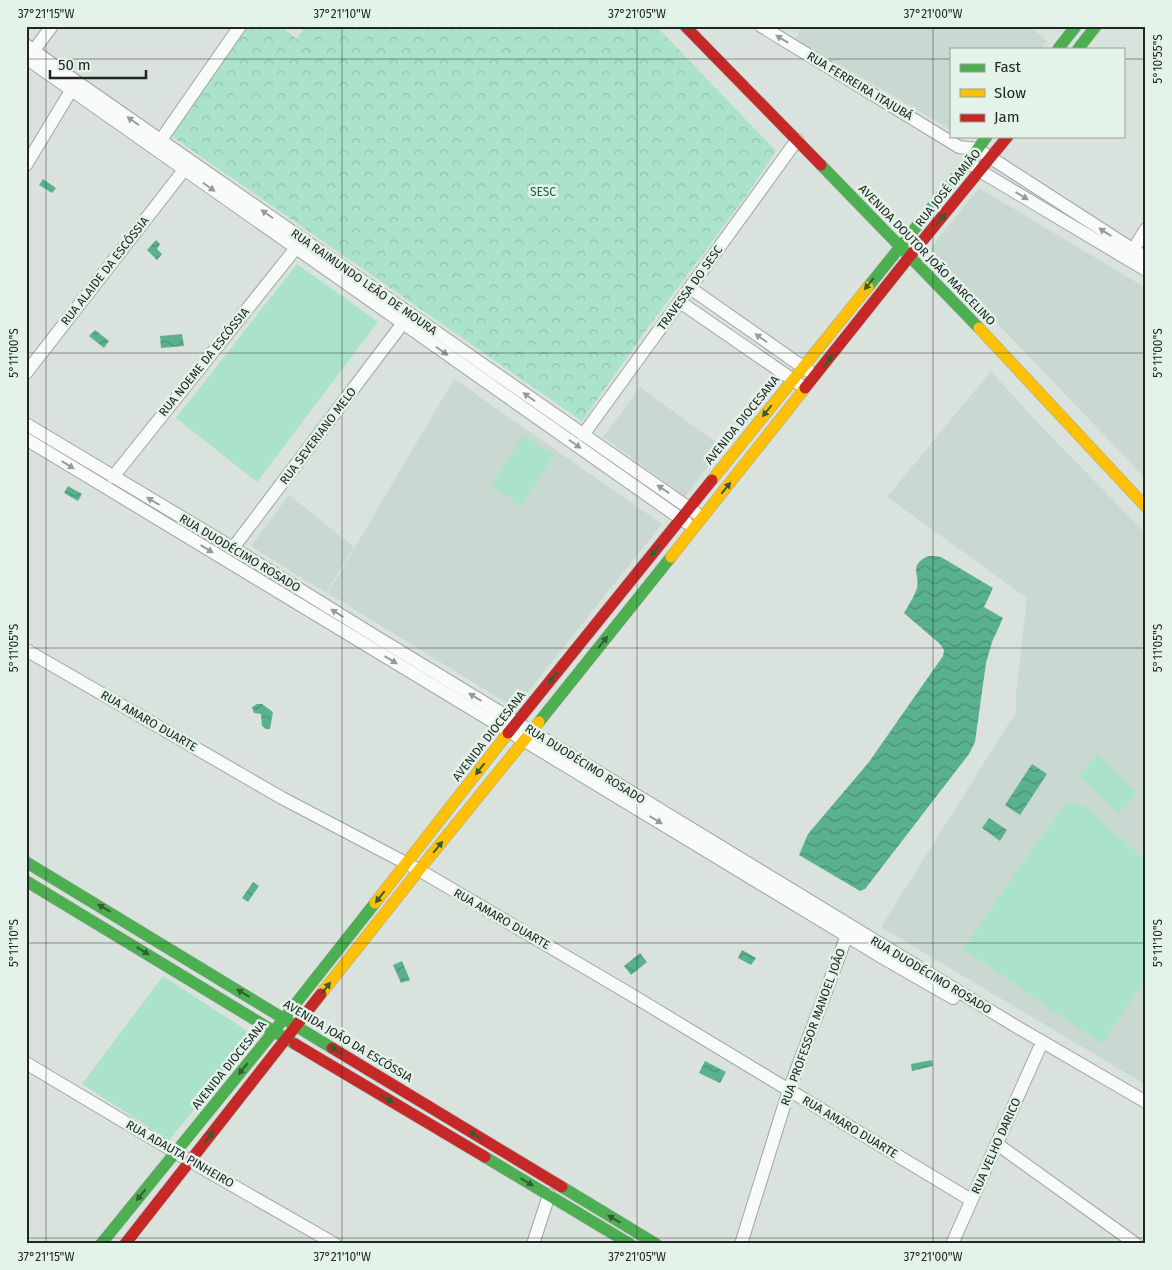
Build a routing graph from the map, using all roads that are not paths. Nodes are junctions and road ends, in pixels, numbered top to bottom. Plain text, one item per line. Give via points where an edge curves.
1 (52, 26) edge
2 (240, 26) edge
3 (685, 26) edge
4 (761, 26) edge
5 (1076, 26) edge
6 (1096, 26) edge
7 (1059, 48) edge
8 (1079, 48) edge
9 (29, 51) edge
10 (74, 86) junction
11 (985, 138) edge
12 (1006, 138) edge
13 (797, 140) junction
14 (158, 145) junction
15 (959, 147) junction
16 (977, 149) junction
17 (990, 158) junction
18 (968, 161) junction
19 (26, 166) edge
20 (184, 170) junction
21 (980, 171) junction
22 (1146, 228) edge
23 (899, 246) junction
24 (296, 248) junction
25 (1133, 250) junction
26 (910, 256) junction
27 (1146, 258) edge
28 (1146, 270) edge
29 (690, 288) junction
30 (680, 302) junction
31 (403, 323) junction
32 (802, 367) junction
33 (26, 373) edge
34 (816, 376) junction
35 (793, 379) junction
36 (805, 389) junction
37 (26, 424) edge
38 (583, 435) junction
39 (26, 439) edge
40 (113, 477) junction
41 (1146, 507) edge
42 (689, 508) junction
43 (681, 518) junction
44 (698, 523) junction
45 (233, 548) junction
46 (26, 650) edge
47 (514, 727) junction
48 (528, 736) junction
49 (26, 862) edge
50 (406, 864) junction
51 (419, 870) junction
52 (27, 882) edge
53 (849, 930) junction
54 (284, 1018) junction
55 (296, 1026) junction
56 (274, 1031) junction
57 (285, 1038) junction
58 (1039, 1049) junction
59 (26, 1063) edge
60 (789, 1090) junction
61 (1146, 1102) edge
62 (1146, 1111) edge
63 (997, 1144) junction
64 (176, 1152) junction
65 (190, 1161) junction
66 (549, 1195) junction
67 (972, 1200) junction
68 (101, 1244) edge
69 (124, 1244) edge
70 (335, 1244) edge
71 (533, 1244) edge
72 (630, 1244) edge
73 (656, 1244) edge
74 (741, 1244) edge
75 (952, 1244) edge
76 (1136, 1244) edge

1 - 9 street
2 - 14 street
3 - 13 street, AVENIDA DOUTOR JOÃO MARCELINO
15 -> 4 street, RUA FERREIRA ITAJUBÁ
5 - 7 street
6 - 8 street
9 - 10 street, RUA RAIMUNDO LEÃO DE MOURA
10 - 14 street, RUA RAIMUNDO LEÃO DE MOURA
10 - 19 street
11 - 16 street, RUA JOSÉ DAMIÃO
12 - 17 street, RUA JOSÉ DAMIÃO
13 - 23 street, AVENIDA DOUTOR JOÃO MARCELINO
13 - 29 street, TRAVESSA DO SESC
14 - 20 street, RUA RAIMUNDO LEÃO DE MOURA
38 -> 14 street, RUA RAIMUNDO LEÃO DE MOURA
15 - 16 street, RUA FERREIRA ITAJUBÁ
15 - 18 street, RUA FERREIRA ITAJUBÁ
16 - 17 street, RUA FERREIRA ITAJUBÁ
16 - 18 street, RUA JOSÉ DAMIÃO
17 - 21 street, RUA JOSÉ DAMIÃO
25 -> 17 street, RUA FERREIRA ITAJUBÁ
18 - 21 street, RUA FERREIRA ITAJUBÁ
18 - 23 street, RUA JOSÉ DAMIÃO
20 -> 24 street, RUA RAIMUNDO LEÃO DE MOURA
20 - 33 street, RUA ALAIDE DA ESCÓSSIA
26 -> 21 street, RUA JOSÉ DAMIÃO
21 -> 28 street, RUA FERREIRA ITAJUBÁ
22 - 25 street
23 - 26 street, AVENIDA DOUTOR JOÃO MARCELINO
23 -> 32 street, AVENIDA DIOCESANA
24 - 31 street, RUA RAIMUNDO LEÃO DE MOURA
24 - 40 street, RUA NOEME DA ESCÓSSIA
25 - 27 street, RUA FERREIRA ITAJUBÁ
34 -> 26 street
26 - 41 street, AVENIDA DOUTOR JOÃO MARCELINO
29 - 30 street, TRAVESSA DO SESC
32 -> 29 street
30 - 35 street
30 - 38 street, TRAVESSA DO SESC
31 -> 43 street, RUA RAIMUNDO LEÃO DE MOURA
31 - 45 street, RUA SEVERIANO MELO
32 - 34 street
32 - 35 street, AVENIDA DIOCESANA
34 - 36 street
35 - 36 street
35 -> 42 street, AVENIDA DIOCESANA
44 -> 36 street
37 - 40 street, RUA DUODÉCIMO ROSADO
42 -> 38 street, RUA RAIMUNDO LEÃO DE MOURA
39 -> 47 street, RUA DUODÉCIMO ROSADO
45 -> 40 street, RUA DUODÉCIMO ROSADO
42 - 43 street, AVENIDA DIOCESANA
42 - 44 street, RUA RAIMUNDO LEÃO DE MOURA
43 - 44 street, RUA RAIMUNDO LEÃO DE MOURA
43 -> 47 street, AVENIDA DIOCESANA
48 -> 44 street
47 -> 45 street, RUA DUODÉCIMO ROSADO
46 - 50 street, RUA AMARO DUARTE via 282,798
47 - 48 street, RUA DUODÉCIMO ROSADO
47 -> 50 street, AVENIDA DIOCESANA
51 -> 48 street
48 - 53 street, RUA DUODÉCIMO ROSADO
54 -> 49 street, AVENIDA JOÃO DA ESCÓSSIA
50 - 51 street, RUA AMARO DUARTE
50 -> 54 street, AVENIDA DIOCESANA
55 -> 51 street
51 - 60 street, RUA AMARO DUARTE
52 -> 56 street
53 - 58 street, RUA DUODÉCIMO ROSADO via 885,959
53 - 60 street, RUA PROFESSOR MANOEL JOÃO
53 - 61 street, RUA DUODÉCIMO ROSADO
54 - 55 street, AVENIDA JOÃO DA ESCÓSSIA
54 - 56 street, AVENIDA DIOCESANA
55 - 57 street
73 -> 55 street, AVENIDA JOÃO DA ESCÓSSIA
56 - 57 street
56 -> 64 street, AVENIDA DIOCESANA
65 -> 57 street
57 -> 66 street
58 - 62 street, RUA DUODÉCIMO ROSADO
58 - 63 street, RUA VELHO DARICO
59 - 64 street, RUA ADAUTA PINHEIRO
60 - 67 street, RUA AMARO DUARTE
60 - 74 street, RUA PROFESSOR MANOEL JOÃO
63 - 67 street, RUA VELHO DARICO
63 - 76 street
64 - 65 street, RUA ADAUTA PINHEIRO
64 -> 68 street, AVENIDA DIOCESANA
65 - 69 street
65 - 70 street, RUA ADAUTA PINHEIRO
66 - 71 street
66 - 72 street
67 - 75 street, RUA VELHO DARICO

